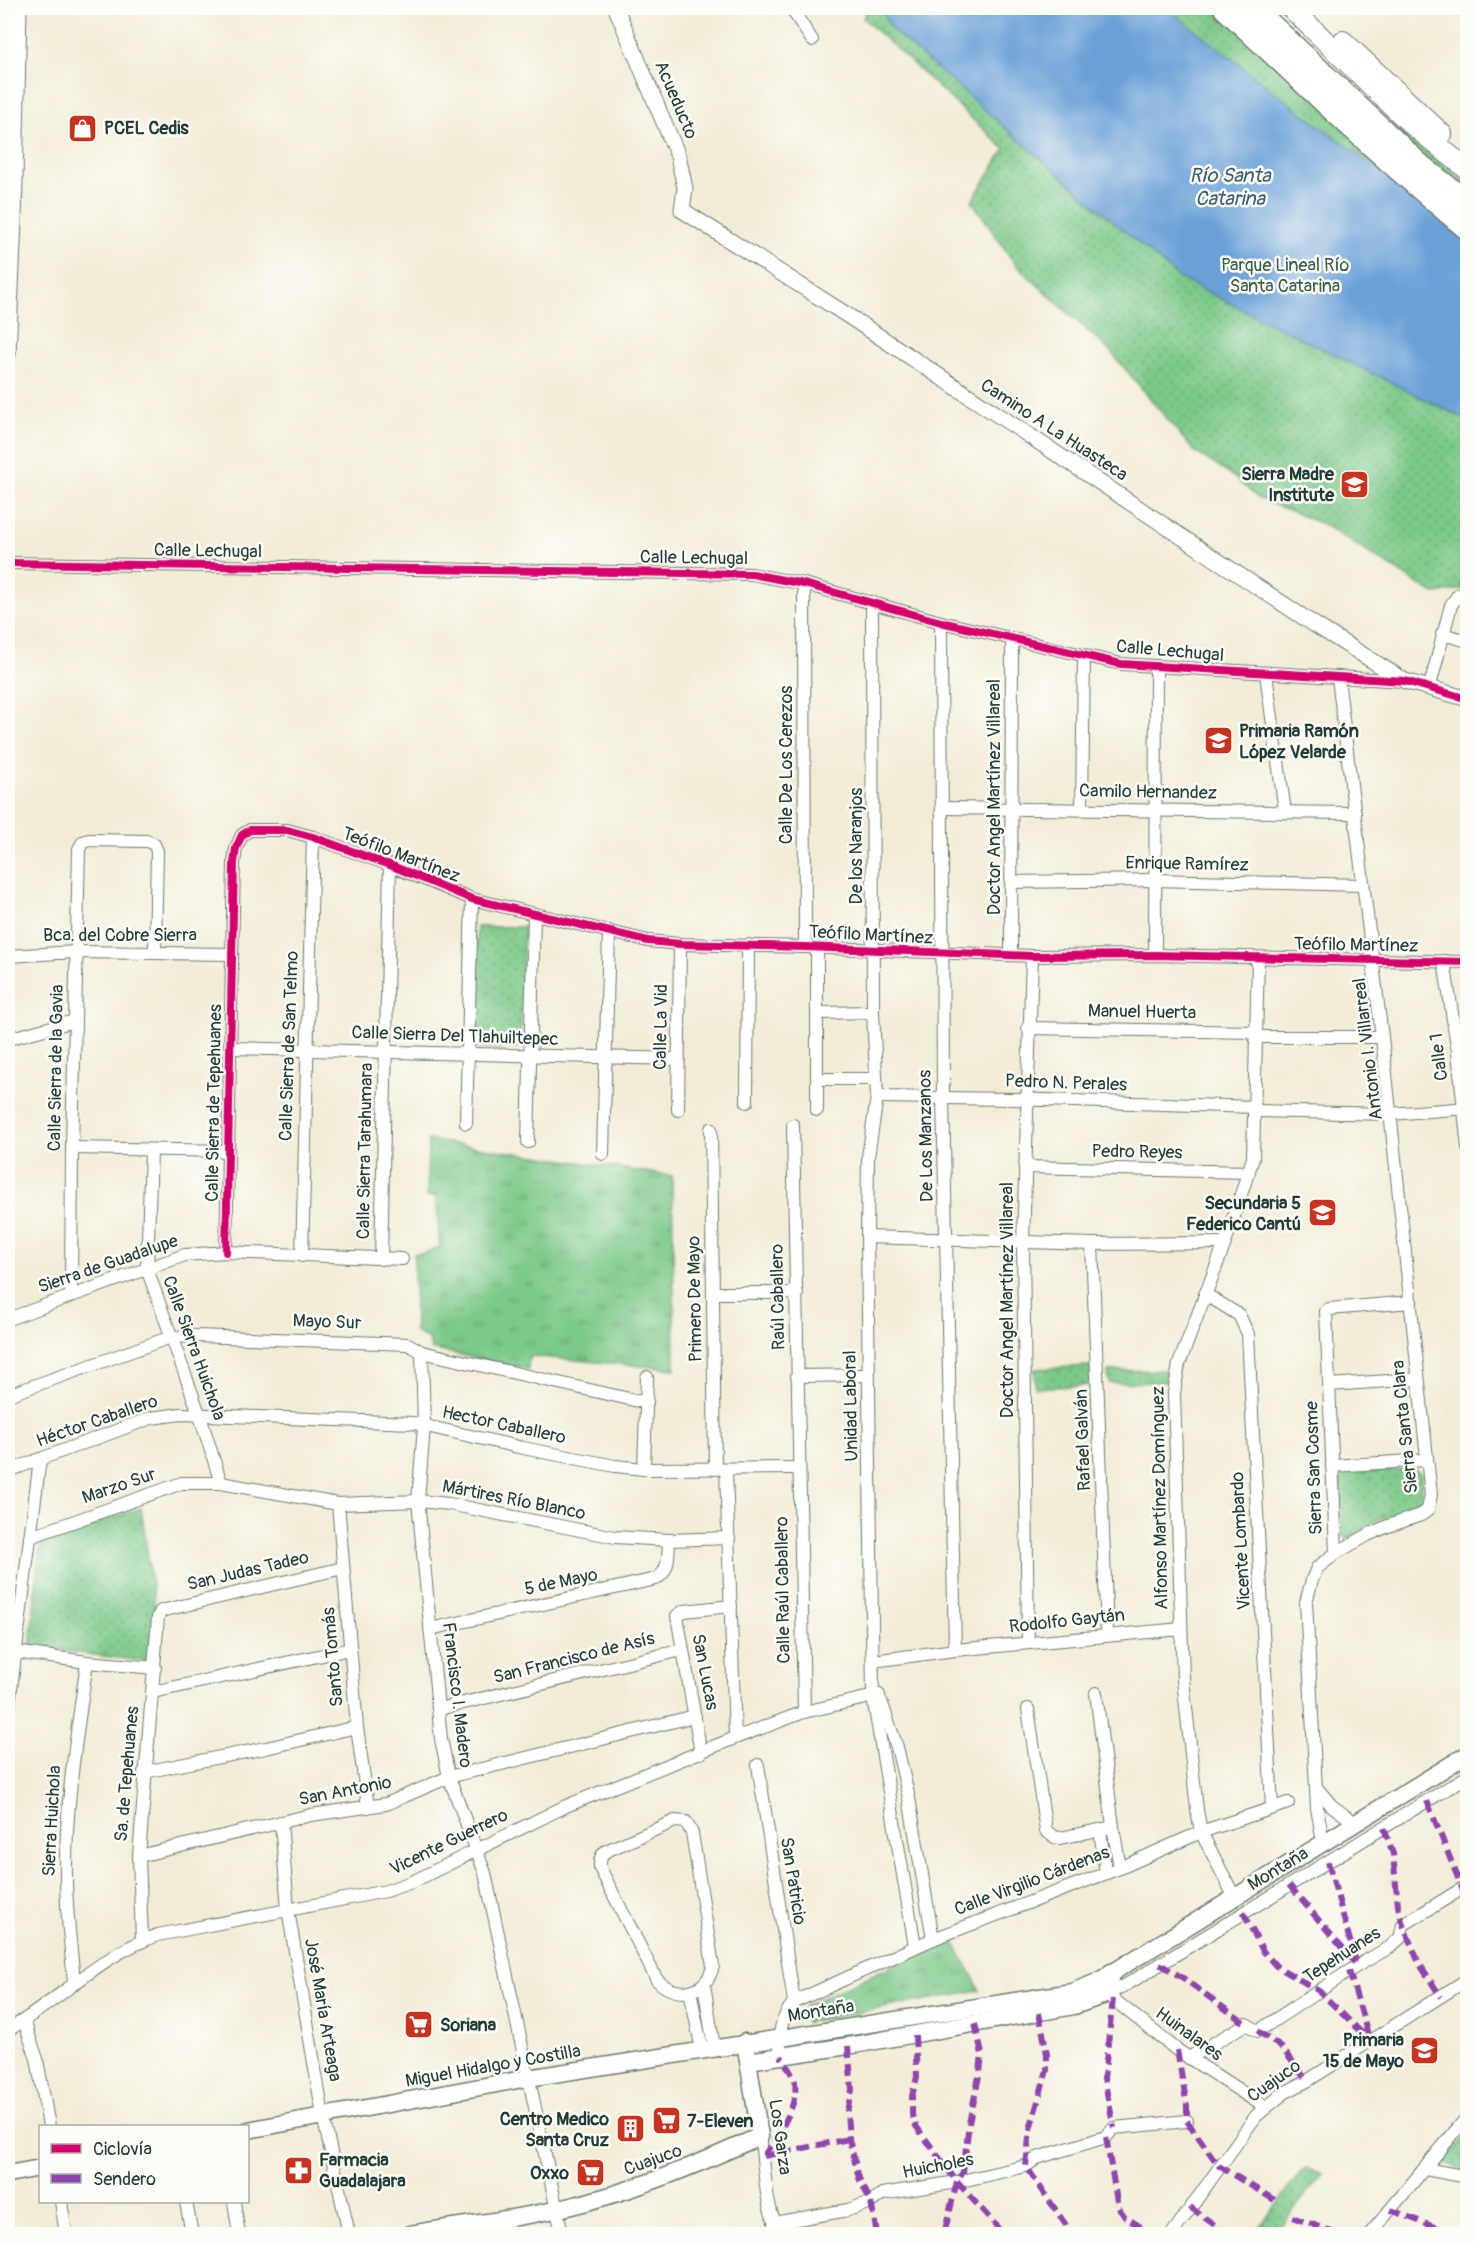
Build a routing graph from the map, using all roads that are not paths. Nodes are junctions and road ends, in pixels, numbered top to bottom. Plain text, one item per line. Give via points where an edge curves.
1 (19, 8) edge
2 (616, 8) edge
3 (791, 8) edge
4 (1225, 8) edge
5 (1254, 8) edge
6 (1291, 8) edge
7 (1309, 8) edge
8 (812, 40) dead end
9 (1467, 154) edge
10 (1467, 170) edge
11 (1467, 203) edge
12 (682, 210) joint
13 (1467, 229) edge
14 (8, 354) edge
15 (8, 563) edge
16 (804, 584) junction
17 (1467, 592) edge
18 (872, 602) junction
19 (941, 622) junction
20 (1442, 634) junction
21 (1012, 638) junction
22 (1467, 641) edge
23 (1084, 656) junction
24 (1156, 666) junction
25 (1266, 674) junction
26 (1338, 678) junction
27 (1405, 681) junction
28 (1430, 686) junction
29 (1467, 699) edge
30 (942, 808) junction
31 (1011, 808) junction
32 (1082, 809) junction
33 (1155, 811) junction
34 (1285, 812) junction
35 (1355, 813) junction
36 (313, 837) junction
37 (390, 865) junction
38 (1154, 880) junction
39 (1011, 882) junction
40 (1363, 885) junction
41 (472, 899) junction
42 (534, 915) junction
43 (609, 931) junction
44 (680, 944) junction
45 (748, 945) junction
46 (811, 947) junction
47 (874, 950) junction
48 (155, 951) junction
49 (76, 952) junction
50 (942, 953) junction
51 (232, 954) junction
52 (1011, 955) junction
53 (8, 956) edge
54 (1032, 956) junction
55 (1155, 956) junction
56 (1258, 959) junction
57 (1372, 960) junction
58 (1444, 961) junction
59 (1467, 962) edge
60 (818, 1012) junction
61 (873, 1012) junction
62 (74, 1021) junction
63 (1028, 1028) junction
64 (1255, 1034) junction
65 (1382, 1037) junction
66 (8, 1039) edge
67 (231, 1048) junction
68 (308, 1049) junction
69 (1462, 1052) edge
70 (385, 1053) junction
71 (468, 1054) junction
72 (530, 1056) junction
73 (605, 1059) junction
74 (679, 1059) junction
75 (818, 1079) junction
76 (875, 1079) junction
77 (877, 1097) junction
78 (943, 1097) junction
79 (1026, 1100) junction
80 (747, 1102) dead end
81 (1465, 1108) edge
82 (1254, 1109) junction
83 (678, 1110) dead end
84 (817, 1110) dead end
85 (1390, 1114) junction
86 (466, 1123) dead end
87 (793, 1125) dead end
88 (873, 1126) joint
89 (711, 1129) dead end
90 (528, 1142) dead end
91 (72, 1148) junction
92 (1467, 1148) edge
93 (228, 1150) junction
94 (151, 1151) junction
95 (603, 1154) dead end
96 (1025, 1167) junction
97 (1249, 1172) junction
98 (867, 1237) junction
99 (1404, 1238) joint
100 (945, 1239) junction
101 (1023, 1243) junction
102 (1225, 1243) junction
103 (1092, 1244) junction
104 (226, 1252) junction
105 (302, 1256) junction
106 (381, 1258) junction
107 (402, 1259) dead end
108 (147, 1269) junction
109 (713, 1293) junction
110 (797, 1293) junction
111 (1205, 1294) junction
112 (71, 1295) junction
113 (1411, 1302) junction
114 (8, 1319) edge
115 (171, 1337) junction
116 (422, 1352) junction
117 (868, 1374) junction
118 (797, 1376) junction
119 (647, 1377) dead end
120 (1418, 1379) junction
121 (1329, 1386) junction
122 (8, 1395) edge
123 (647, 1403) junction
124 (200, 1416) junction
125 (424, 1426) junction
126 (40, 1459) junction
127 (1427, 1460) junction
128 (1332, 1466) junction
129 (799, 1468) junction
130 (644, 1469) junction
131 (720, 1469) junction
132 (8, 1471) edge
133 (221, 1483) junction
134 (418, 1500) junction
135 (338, 1504) junction
136 (30, 1537) junction
137 (729, 1538) junction
138 (669, 1540) junction
139 (1336, 1553) junction
140 (343, 1568) junction
141 (731, 1606) junction
142 (161, 1611) joint
143 (430, 1629) junction
144 (1180, 1629) junction
145 (1107, 1635) junction
146 (1028, 1643) junction
147 (350, 1648) junction
148 (682, 1650) junction
149 (955, 1650) junction
150 (15, 1652) junction
151 (873, 1661) junction
152 (87, 1662) junction
153 (155, 1668) junction
154 (153, 1692) junction
155 (875, 1693) junction
156 (1096, 1693) dead end
157 (439, 1709) junction
158 (1028, 1709) dead end
159 (8, 1712) edge
160 (804, 1712) junction
161 (695, 1716) junction
162 (357, 1727) junction
163 (735, 1738) junction
164 (701, 1753) junction
165 (1467, 1754) edge
166 (758, 1765) dead end
167 (144, 1772) junction
168 (1467, 1776) edge
169 (449, 1777) junction
170 (1316, 1787) junction
171 (1288, 1803) dead end
172 (368, 1807) junction
173 (1272, 1808) junction
174 (1377, 1811) junction
175 (281, 1822) junction
176 (1355, 1823) junction
177 (1384, 1828) junction
178 (1107, 1829) junction
179 (1201, 1832) junction
180 (1323, 1842) junction
181 (477, 1849) junction
182 (139, 1856) junction
183 (1120, 1868) junction
184 (1106, 1873) junction
185 (1467, 1885) edge
186 (1234, 1896) junction
187 (288, 1910) junction
188 (933, 1939) junction
189 (142, 1941) junction
190 (915, 1946) junction
191 (1467, 1979) edge
192 (74, 1982) junction
193 (1105, 1983) junction
194 (704, 1984) junction
195 (690, 1991) junction
196 (794, 2002) junction
197 (24, 2021) junction
198 (8, 2030) edge
199 (834, 2030) junction
200 (779, 2038) junction
201 (746, 2042) junction
202 (836, 2048) junction
203 (708, 2049) junction
204 (781, 2056) junction
205 (1189, 2058) junction
206 (748, 2061) junction
207 (528, 2078) junction
208 (1265, 2107) junction
209 (323, 2116) junction
210 (1467, 2116) edge
211 (1187, 2121) dead end
212 (49, 2125) edge
213 (249, 2130) edge
214 (760, 2136) junction
215 (39, 2168) edge
216 (1425, 2169) junction
217 (8, 2174) edge
218 (1467, 2177) edge
219 (61, 2203) edge
220 (186, 2203) edge
221 (234, 2203) edge
222 (556, 2210) junction
223 (774, 2223) junction
224 (66, 2235) edge
225 (192, 2235) edge
226 (239, 2235) edge
227 (349, 2235) edge
228 (410, 2235) edge
229 (562, 2235) edge
230 (781, 2235) edge
231 (1172, 2235) edge
232 (1370, 2235) edge

1 - 14 street
2 - 12 street, Acueducto via 678,156 685,188
3 - 8 street
4 - 13 highway via 1348,125
5 - 11 highway via 1422,166
6 - 10 main road via 1411,124
7 - 9 main road
12 - 27 street, Camino A La Huasteca via 1292,611
15 - 16 street, Calle Lechugal via 752,574
16 - 18 street, Calle Lechugal
16 - 46 street, Calle De Los Cerezos
17 - 20 street via 1454,599
18 - 19 street, Calle Lechugal
18 - 47 street, De los Naranjos
19 - 21 street, Calle Lechugal
19 - 30 street, De Los Manzanos
20 - 22 street
20 - 28 street
21 - 23 street, Calle Lechugal
21 - 31 street, Doctor Angel Martínez Villareal
23 - 24 street, Calle Lechugal
23 - 32 street
24 - 25 street, Calle Lechugal
24 - 33 street
25 - 26 street, Calle Lechugal
25 - 34 street
26 - 27 street, Calle Lechugal
26 - 35 street, Antonio I. Villarreal
27 - 28 street
28 - 29 street
30 - 31 street, Camilo Hernandez
30 - 50 street, De Los Manzanos
31 - 32 street, Camilo Hernandez
31 - 39 street, Doctor Angel Martínez Villareal
32 - 33 street, Camilo Hernandez
33 - 34 street, Camilo Hernandez
33 - 38 street
34 - 35 street, Camilo Hernandez
35 - 40 street, Antonio I. Villarreal
36 - 37 street, Teófilo Martínez
36 - 51 street, Teófilo Martínez via 264,828 242,835 234,863
36 - 68 street, Calle Sierra de San Telmo
37 - 41 street, Teófilo Martínez
37 - 70 street, Calle Sierra Tarahumara
38 - 39 street, Enrique Ramírez
38 - 40 street, Enrique Ramírez
38 - 55 street
39 - 52 street, Doctor Angel Martínez Villareal
40 - 57 street, Antonio I. Villarreal
41 - 42 street, Teófilo Martínez
41 - 71 street
42 - 43 street, Teófilo Martínez
42 - 72 street
43 - 44 street, Teófilo Martínez
43 - 73 street
44 - 45 street, Teófilo Martínez
44 - 74 street, Calle La Vid
45 - 46 street, Teófilo Martínez
45 - 80 street
46 - 47 street, Teófilo Martínez
46 - 60 street, Calle De Los Cerezos
47 - 50 street, Teófilo Martínez
47 - 61 street, De los Naranjos
48 - 49 street, Bca. del Cobre Sierra
48 - 49 street, Calle Sierra de la Gavia via 154,844 89,840 79,849
48 - 51 street, Bca. del Cobre Sierra
49 - 53 street, Bca. del Cobre Sierra
49 - 62 street, Calle Sierra de la Gavia
50 - 52 street, Teófilo Martínez
50 - 78 street, De Los Manzanos
51 - 67 street, Calle Sierra de Tepehuanes
52 - 54 street, Teófilo Martínez
54 - 55 street, Teófilo Martínez
54 - 63 street, Doctor Angel Martínez Villareal
55 - 56 street, Teófilo Martínez
56 - 57 street, Teófilo Martínez
56 - 64 street, Alfonso Martínez Domínguez
57 - 58 street, Teófilo Martínez
57 - 65 street, Antonio I. Villarreal
58 - 59 street, Teófilo Martínez
58 - 69 street, Calle 1
60 - 61 street
60 - 75 street, Calle De Los Cerezos
61 - 76 street, De los Naranjos
62 - 66 street
62 - 91 street, Calle Sierra de la Gavia
63 - 64 street, Manuel Huerta
63 - 79 street, Doctor Angel Martínez Villareal
64 - 65 street, Manuel Huerta
64 - 82 street, Alfonso Martínez Domínguez
65 - 85 street, Antonio I. Villarreal
67 - 68 street, Calle Sierra Del Tlahuiltepec
67 - 93 street, Calle Sierra de Tepehuanes
68 - 70 street, Calle Sierra Del Tlahuiltepec
68 - 105 street, Calle Sierra de San Telmo
69 - 81 street, Calle 1
70 - 71 street, Calle Sierra Del Tlahuiltepec
70 - 106 street, Calle Sierra Tarahumara
71 - 72 street, Calle Sierra Del Tlahuiltepec
71 - 86 street
72 - 73 street, Calle Sierra Del Tlahuiltepec
72 - 90 street
73 - 74 street, Calle Sierra Del Tlahuiltepec
73 - 95 street
74 - 83 street, Calle La Vid
75 - 76 street
75 - 84 street, Calle De Los Cerezos
76 - 77 street, De los Naranjos
77 - 78 street, Pedro N. Perales
77 - 88 street, De los Naranjos
78 - 79 street, Pedro N. Perales
78 - 100 street, De Los Manzanos
79 - 82 street, Pedro N. Perales
79 - 96 street, Doctor Angel Martínez Villareal
81 - 85 street, Pedro N. Perales
81 - 92 street, Calle 1
82 - 85 street, Pedro N. Perales
82 - 97 street, Alfonso Martínez Domínguez via 1255,1140
85 - 99 street, Antonio I. Villarreal
87 - 110 street, Raúl Caballero
88 - 98 street, Unidad Laboral via 868,1157
89 - 109 street, Primero De Mayo
91 - 94 street
91 - 112 street, Calle Sierra de la Gavia
93 - 94 street
93 - 104 street, Calle Sierra de Tepehuanes
94 - 108 street, Calle Sierra Huichola
96 - 97 street, Pedro Reyes
96 - 101 street, Doctor Angel Martínez Villareal
97 - 102 street, Alfonso Martínez Domínguez
98 - 100 street
98 - 117 street, Unidad Laboral
99 - 113 street, Sierra Santa Clara
100 - 101 street
100 - 149 street, De Los Manzanos
101 - 103 street
101 - 146 street, Doctor Angel Martínez Villareal
102 - 103 street
102 - 111 street, Alfonso Martínez Domínguez
103 - 145 street, Rafael Galván
104 - 105 street, Sierra de Guadalupe
104 - 108 street, Sierra de Guadalupe via 185,1255
105 - 106 street, Sierra de Guadalupe
106 - 107 street, Sierra de Guadalupe
108 - 112 street, Sierra de Guadalupe
108 - 115 street, Calle Sierra Huichola
109 - 110 street
109 - 131 street, Primero De Mayo
110 - 118 street, Raúl Caballero
111 - 144 street, Alfonso Martínez Domínguez via 1179,1364 1174,1393
111 - 173 street, Vicente Lombardo via 1239,1315 1248,1334
112 - 114 street, Sierra de Guadalupe
113 - 120 street, Sierra Santa Clara
113 - 121 street, Sierra San Cosme via 1326,1311
115 - 116 street, Mayo Sur via 408,1344
115 - 122 street, Mayo Sur
115 - 124 street, Calle Sierra Huichola
116 - 123 street, Mayo Sur
116 - 125 street, Francisco I. Madero
117 - 118 street
117 - 151 street, Unidad Laboral
118 - 129 street, Raúl Caballero
119 - 123 street
120 - 121 street
120 - 127 street, Sierra Santa Clara
121 - 128 street, Sierra San Cosme
123 - 130 street
124 - 125 street, Hector Caballero
124 - 126 street, Héctor Caballero via 151,1418
124 - 133 street, Calle Sierra Huichola
125 - 130 street, Hector Caballero
125 - 134 street, Francisco I. Madero
126 - 132 street, Héctor Caballero
126 - 136 street
127 - 128 street
127 - 139 street, Sierra Santa Clara via 1431,1495 1428,1510
128 - 139 street, Sierra San Cosme
129 - 131 street, Hector Caballero
129 - 160 street, Calle Raúl Caballero
130 - 131 street, Hector Caballero
131 - 137 street, Primero De Mayo
133 - 135 street, Mártires Río Blanco
133 - 136 street, Marzo Sur via 182,1483
134 - 135 street, Mártires Río Blanco
134 - 138 street, Mártires Río Blanco via 487,1510 600,1535
134 - 143 street, Francisco I. Madero
135 - 140 street, Santo Tomás
136 - 150 street
137 - 138 street, Mártires Río Blanco
137 - 141 street, Primero De Mayo
138 - 143 street, 5 de Mayo via 667,1565 656,1579
139 - 170 street, Sierra San Cosme via 1317,1568 1306,1602
140 - 142 street, San Judas Tadeo
140 - 147 street, Santo Tomás
141 - 148 street, San Lucas via 680,1613 677,1622
141 - 163 street, Primero De Mayo
142 - 153 street, Sa. de Tepehuanes
143 - 157 street, Francisco I. Madero
144 - 145 street, Rodolfo Gaytán
144 - 179 street, Alfonso Martínez Domínguez
145 - 146 street, Rodolfo Gaytán
146 - 149 street, Rodolfo Gaytán
147 - 154 street
147 - 162 street, Santo Tomás
148 - 157 street, San Francisco de Asís
148 - 161 street, San Lucas
149 - 151 street, Rodolfo Gaytán
150 - 152 street
150 - 159 street
151 - 155 street, Unidad Laboral
152 - 153 street
152 - 192 street, Sierra Huichola via 69,1790 66,1842
153 - 154 street, Sa. de Tepehuanes
154 - 167 street, Sa. de Tepehuanes
155 - 160 street, Vicente Guerrero
155 - 188 street, Unidad Laboral via 897,1747
155 - 190 street, Unidad Laboral
156 - 178 street
157 - 169 street, Francisco I. Madero
158 - 178 street via 1046,1831 1060,1838
160 - 163 street, Vicente Guerrero
161 - 164 street, San Lucas
161 - 169 street, San Antonio
162 - 167 street
162 - 172 street, Santo Tomás
163 - 164 street, Vicente Guerrero
164 - 181 street, Vicente Guerrero via 566,1806
165 - 174 main road, Montaña
166 - 196 street, San Patricio
167 - 182 street, Sa. de Tepehuanes
168 - 177 street, Montaña
169 - 172 street, San Antonio via 402,1798
169 - 181 street, Francisco I. Madero
170 - 176 street via 1331,1805
170 - 180 street, Sierra San Cosme
171 - 173 street, Calle Virgilio Cárdenas
172 - 175 street, San Antonio
173 - 179 street, Calle Virgilio Cárdenas
174 - 176 main road, Montaña
174 - 177 street
175 - 182 street, San Antonio
175 - 187 street, José María Arteaga
176 - 180 main road, Montaña
177 - 193 street, Montaña via 1131,1982
178 - 183 street
178 - 184 street
179 - 183 street, Calle Virgilio Cárdenas
179 - 186 street, Alfonso Martínez Domínguez
180 - 186 main road, Montaña
181 - 187 street, Vicente Guerrero via 386,1892
181 - 207 street, Francisco I. Madero
182 - 189 street, Sa. de Tepehuanes
183 - 184 street, Calle Virgilio Cárdenas
184 - 188 street, Calle Virgilio Cárdenas
185 - 205 street, Tepehuanes via 1403,1925 1400,1938 1390,1947 1258,2031 1246,2024
186 - 193 main road, Montaña
187 - 189 street, Vicente Guerrero
187 - 209 street, José María Arteaga
188 - 190 street, Calle Virgilio Cárdenas
189 - 192 street, Vicente Guerrero
190 - 196 street, Calle Virgilio Cárdenas
191 - 208 street, Cuajuco
192 - 197 street, Vicente Guerrero
193 - 199 main road, Montaña via 1071,1992
193 - 202 main road, Montaña via 1074,2006
193 - 205 street, Huinalares
194 - 195 street
194 - 195 street via 713,1966 692,1833 686,1822 675,1821 606,1851 600,1868 657,1980 675,1992
194 - 203 street
195 - 203 street
196 - 200 street via 781,2024
197 - 198 street, Vicente Guerrero
197 - 212 street via 37,2059
199 - 200 main road, Montaña
199 - 202 main road
200 - 201 main road, Montaña
200 - 204 street
201 - 203 main road, Miguel Hidalgo y Costilla
201 - 206 main road, Los Garza
202 - 204 main road, Montaña
203 - 207 main road, Miguel Hidalgo y Costilla
204 - 206 main road, Montaña
205 - 208 street, Huinalares
206 - 214 main road, Los Garza
207 - 209 main road, Miguel Hidalgo y Costilla
207 - 222 street, Francisco I. Madero
208 - 231 street, Cuajuco
209 - 213 main road, Miguel Hidalgo y Costilla
209 - 227 street, José María Arteaga
210 - 216 street
211 - 223 street, Huicholes via 1110,2132 1037,2158 1026,2166 882,2194 848,2210
214 - 222 main road, Cuajuco via 699,2164 622,2192
214 - 223 street, Los Garza
215 - 217 main road
216 - 218 street
216 - 232 street
219 - 224 street
220 - 225 street
221 - 226 street
222 - 228 main road, Cuajuco
222 - 229 street, Francisco I. Madero
223 - 230 street, Los Garza

